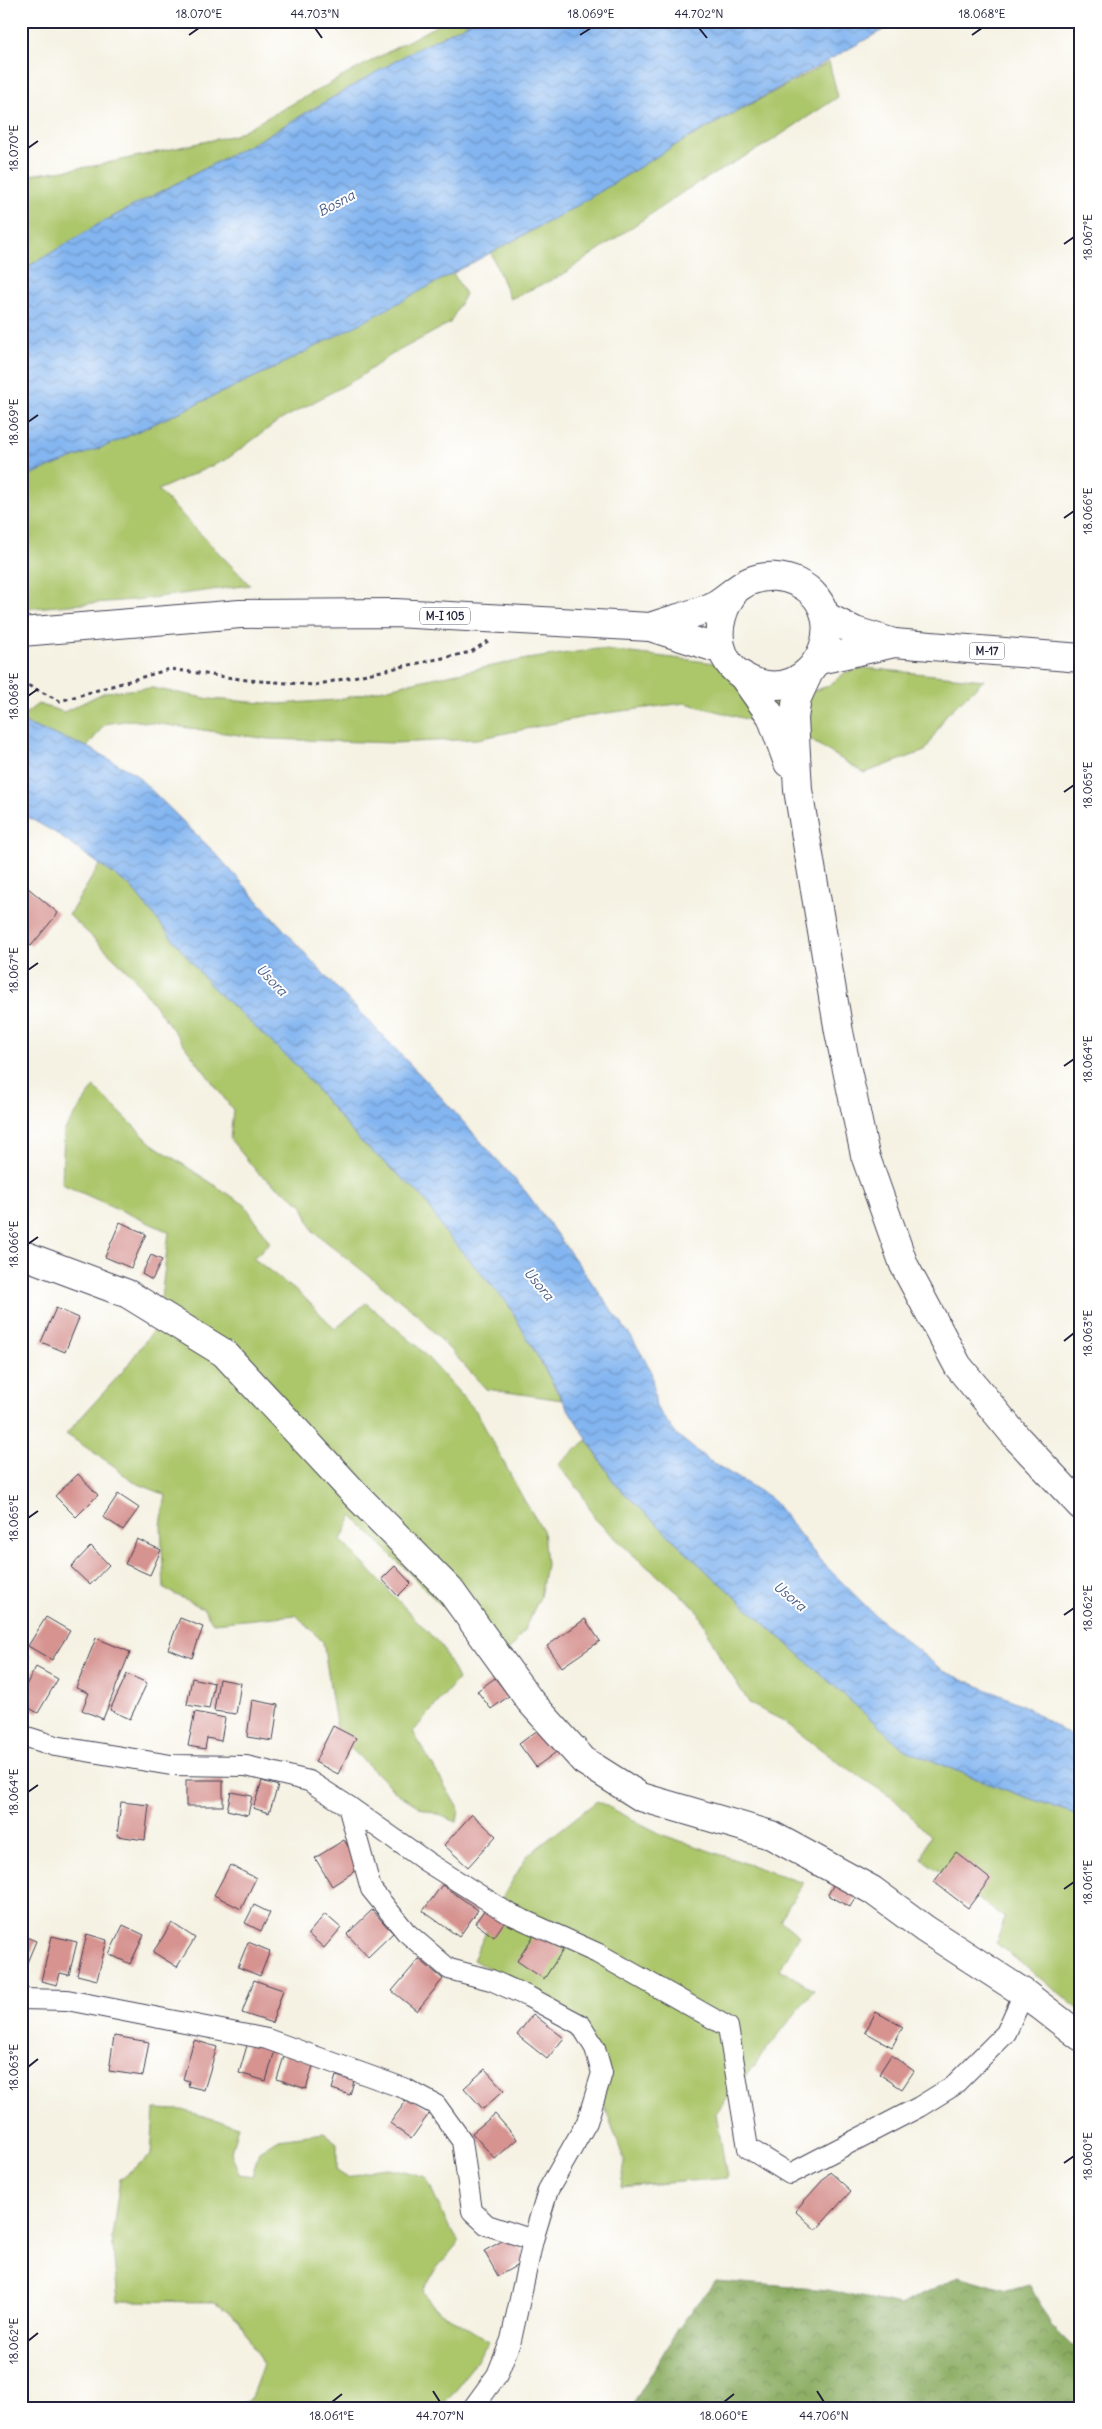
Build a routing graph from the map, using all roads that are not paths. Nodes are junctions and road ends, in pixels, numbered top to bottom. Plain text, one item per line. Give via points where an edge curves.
1 (735, 591) junction
2 (825, 616) junction
3 (650, 627) junction
4 (21, 632) edge
5 (894, 643) junction
6 (722, 650) junction
7 (1081, 658) edge
8 (815, 665) junction
9 (742, 676) junction
10 (798, 790) junction
11 (21, 1254) edge
12 (1081, 1506) edge
13 (21, 1735) edge
14 (348, 1806) junction
15 (1024, 1993) junction
16 (21, 1999) edge
17 (1081, 2037) edge
18 (533, 2240) junction
19 (474, 2408) edge

1 - 2 street via 764,577 796,581 809,590
1 - 3 street via 712,606
1 - 6 street via 721,615
2 - 5 street, M-17
2 - 8 street via 825,646
3 - 4 street, M-I 105 via 395,613 240,614
3 - 6 street
5 - 7 street, M-17
5 - 8 street, M-17
6 - 9 street
8 - 9 street, M-17 via 795,680 777,685 759,683
8 - 10 street via 797,698 794,718
9 - 10 street via 771,716
10 - 12 street via 839,1032 865,1155 904,1265 958,1366
11 - 15 street via 128,1294 224,1353 450,1590 530,1701 584,1761 640,1796 771,1835 872,1890 925,1929
13 - 14 street via 55,1746 171,1765 246,1766 309,1781
14 - 15 street via 427,1862 508,1913 597,1953 728,2027 748,2148 790,2174 953,2086 1006,2033
14 - 18 street via 371,1888 406,1932 449,1969 491,1980 581,2026 594,2048 602,2073 590,2114 548,2190
15 - 17 street
16 - 18 street via 68,2000 267,2039 406,2089 436,2105 462,2140 472,2211 486,2225
18 - 19 street via 511,2340 497,2375

